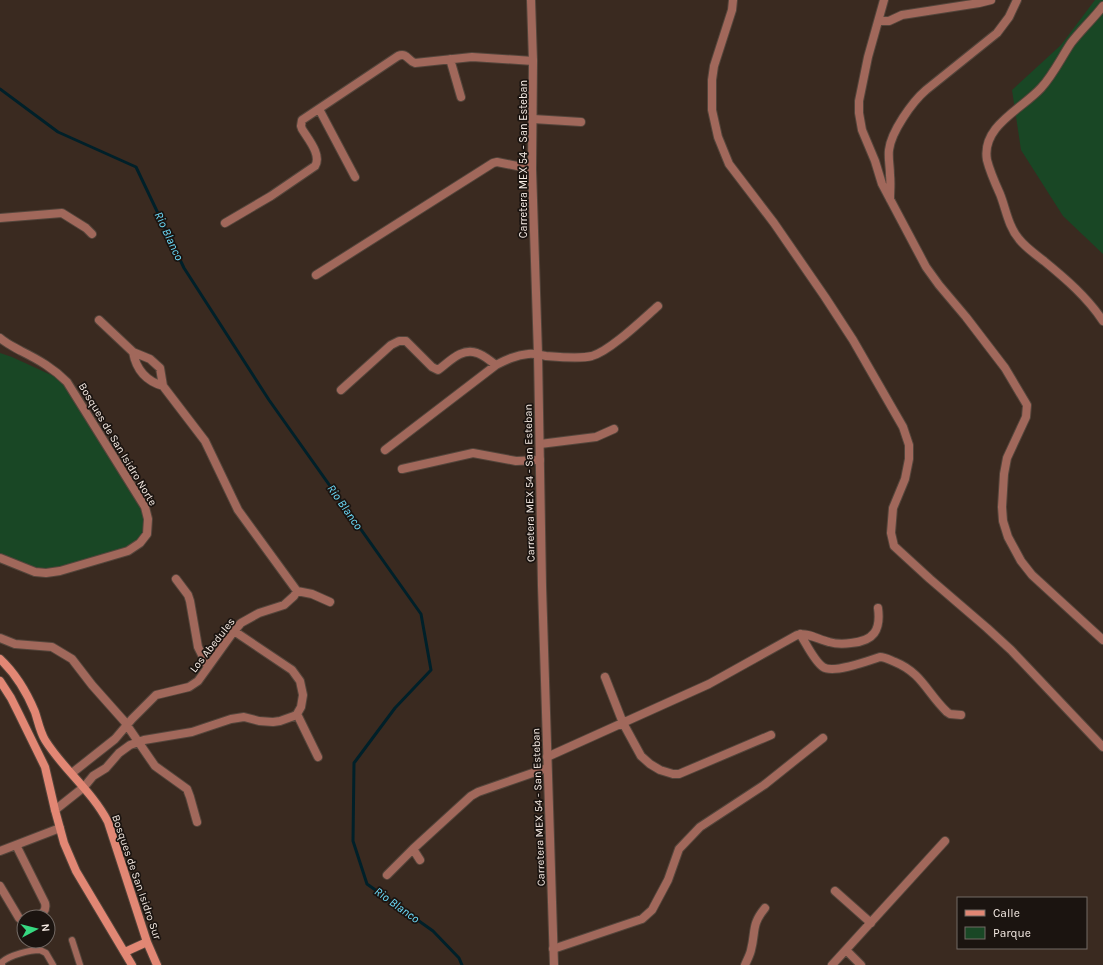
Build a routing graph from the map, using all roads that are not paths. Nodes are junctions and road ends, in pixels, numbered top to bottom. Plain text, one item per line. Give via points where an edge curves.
1 (531, 0) edge
2 (733, 0) edge
3 (884, 0) edge
4 (991, 0) edge
5 (1017, 0) edge
6 (1103, 6) edge
7 (879, 21) junction
8 (450, 59) junction
9 (533, 61) junction
10 (461, 96) dead end
11 (319, 109) junction
12 (533, 119) junction
13 (581, 122) dead end
14 (532, 169) junction
15 (355, 177) dead end
16 (890, 199) junction
17 (0, 218) edge
18 (225, 223) dead end
19 (92, 234) dead end
20 (316, 275) dead end
21 (658, 306) dead end
22 (99, 320) dead end
23 (1103, 321) edge
24 (0, 338) edge
25 (133, 352) junction
26 (538, 354) junction
27 (496, 365) junction
28 (163, 386) junction
29 (341, 390) dead end
30 (614, 429) dead end
31 (540, 444) junction
32 (385, 450) dead end
33 (540, 460) junction
34 (402, 469) dead end
35 (0, 558) edge
36 (176, 579) dead end
37 (297, 591) junction
38 (330, 602) dead end
39 (878, 608) dead end
40 (234, 631) junction
41 (800, 634) junction
42 (0, 638) edge
43 (1103, 640) edge
44 (0, 659) edge
45 (208, 667) junction
46 (606, 676) dead end
47 (0, 681) edge
48 (297, 714) junction
49 (961, 715) dead end
50 (623, 723) junction
51 (127, 725) junction
52 (771, 734) dead end
53 (823, 738) dead end
54 (139, 742) junction
55 (1103, 747) edge
56 (50, 748) junction
57 (40, 757) junction
58 (318, 757) dead end
59 (547, 757) junction
60 (548, 768) junction
61 (72, 773) junction
62 (84, 787) junction
63 (54, 810) junction
64 (197, 822) dead end
65 (60, 828) junction
66 (945, 841) dead end
67 (16, 845) junction
68 (412, 849) junction
69 (0, 851) edge
70 (420, 860) dead end
71 (387, 875) dead end
72 (0, 886) edge
73 (835, 891) dead end
74 (765, 908) dead end
75 (45, 909) edge
76 (16, 913) edge
77 (871, 923) junction
78 (72, 940) dead end
79 (147, 942) junction
80 (554, 949) junction
81 (846, 950) junction
82 (125, 952) junction
83 (749, 955) junction
84 (2, 965) edge
85 (53, 965) edge
86 (80, 965) edge
87 (132, 965) edge
88 (157, 965) edge
89 (554, 965) edge
90 (738, 965) edge
91 (745, 965) edge
92 (832, 965) edge
93 (861, 965) edge

1 - 9 street, Carretera MEX 54 - San Esteban
2 - 55 street via 712,80 712,110 718,137 729,164 825,297 903,427 909,445 909,459 905,479 893,508 890,533 894,546 1011,650
3 - 7 street
4 - 7 street
5 - 16 street via 997,34 917,98 899,125 889,148
6 - 23 street via 1072,43 1040,89 1000,124 990,138 986,152 992,177 1015,234 1075,287
7 - 16 street via 868,57 859,101 859,114 862,130
8 - 9 street via 472,57
8 - 10 street
8 - 11 street via 415,63 401,55
9 - 12 street, Carretera MEX 54 - San Esteban
11 - 15 street
11 - 18 street via 304,118 301,126 316,154 315,166
12 - 13 street
12 - 14 street, Carretera MEX 54 - San Esteban
14 - 20 street via 493,162
14 - 26 street, Carretera MEX 54 - San Esteban
16 - 43 street via 926,267 1005,368 1027,405 1026,417 1008,458 1002,492 1003,521 1012,547 1032,575
17 - 19 street via 62,213
21 - 26 street via 613,344 593,356
22 - 25 street
24 - 35 street, Bosques de San Isidro Norte via 48,365 67,382 145,507 148,524 144,539 134,547 60,571 35,572
25 - 28 street via 135,362 144,376 151,382
25 - 28 street via 144,355 158,365
26 - 27 street via 523,354
26 - 31 street, Carretera MEX 54 - San Esteban
27 - 29 street via 478,353 468,351 438,370 432,368 406,342 399,341 391,345
27 - 32 street
28 - 37 street via 205,441 238,510
30 - 31 street via 596,437
31 - 33 street, Carretera MEX 54 - San Esteban
33 - 34 street via 516,461 473,452
33 - 59 street, Carretera MEX 54 - San Esteban
36 - 45 street via 188,595 198,647
37 - 38 street
37 - 40 street, Los Abedules via 284,604 252,616
39 - 41 street via 879,622 876,631 865,641 837,644
40 - 45 street, Los Abedules
40 - 48 street via 298,676 303,701
41 - 49 street via 818,662 826,668 835,669 880,657 885,658 913,672 947,712
41 - 50 street via 709,684
42 - 51 street via 15,644 52,647 67,655
44 - 56 main road, Bosques de San Isidro Sur via 23,689
45 - 51 street, Los Abedules via 198,681 189,687 156,695
46 - 50 street
47 - 57 main road
48 - 54 street via 273,722 241,717 192,732
48 - 58 street
50 - 52 street via 645,761 660,770 676,775
50 - 59 street
51 - 54 street
51 - 61 street, Los Abedules via 115,739
53 - 80 street via 764,785 700,827 680,849 668,880 652,910 642,919
54 - 62 street via 122,750
54 - 64 street via 155,766 187,789
56 - 57 main road
56 - 61 main road, Bosques de San Isidro Sur
57 - 63 main road via 47,774
59 - 60 street, Carretera MEX 54 - San Esteban
60 - 68 street via 471,796
60 - 80 street, Carretera MEX 54 - San Esteban
61 - 62 main road, Bosques de San Isidro Sur
62 - 63 street
62 - 79 main road, Bosques de San Isidro Sur via 108,822
63 - 65 main road
65 - 67 street
65 - 82 main road via 76,871
66 - 77 street
67 - 69 street
67 - 75 street via 45,903
68 - 70 street
68 - 71 street
72 - 76 street
73 - 77 street
74 - 83 street via 758,917
77 - 81 street
78 - 86 lane
79 - 82 main road
79 - 88 main road, Bosques de San Isidro Sur
80 - 89 street, Carretera MEX 54 - San Esteban
81 - 92 street
81 - 93 street
82 - 87 main road
83 - 90 street
83 - 91 street
84 - 85 lane via 6,959 40,950 46,953

